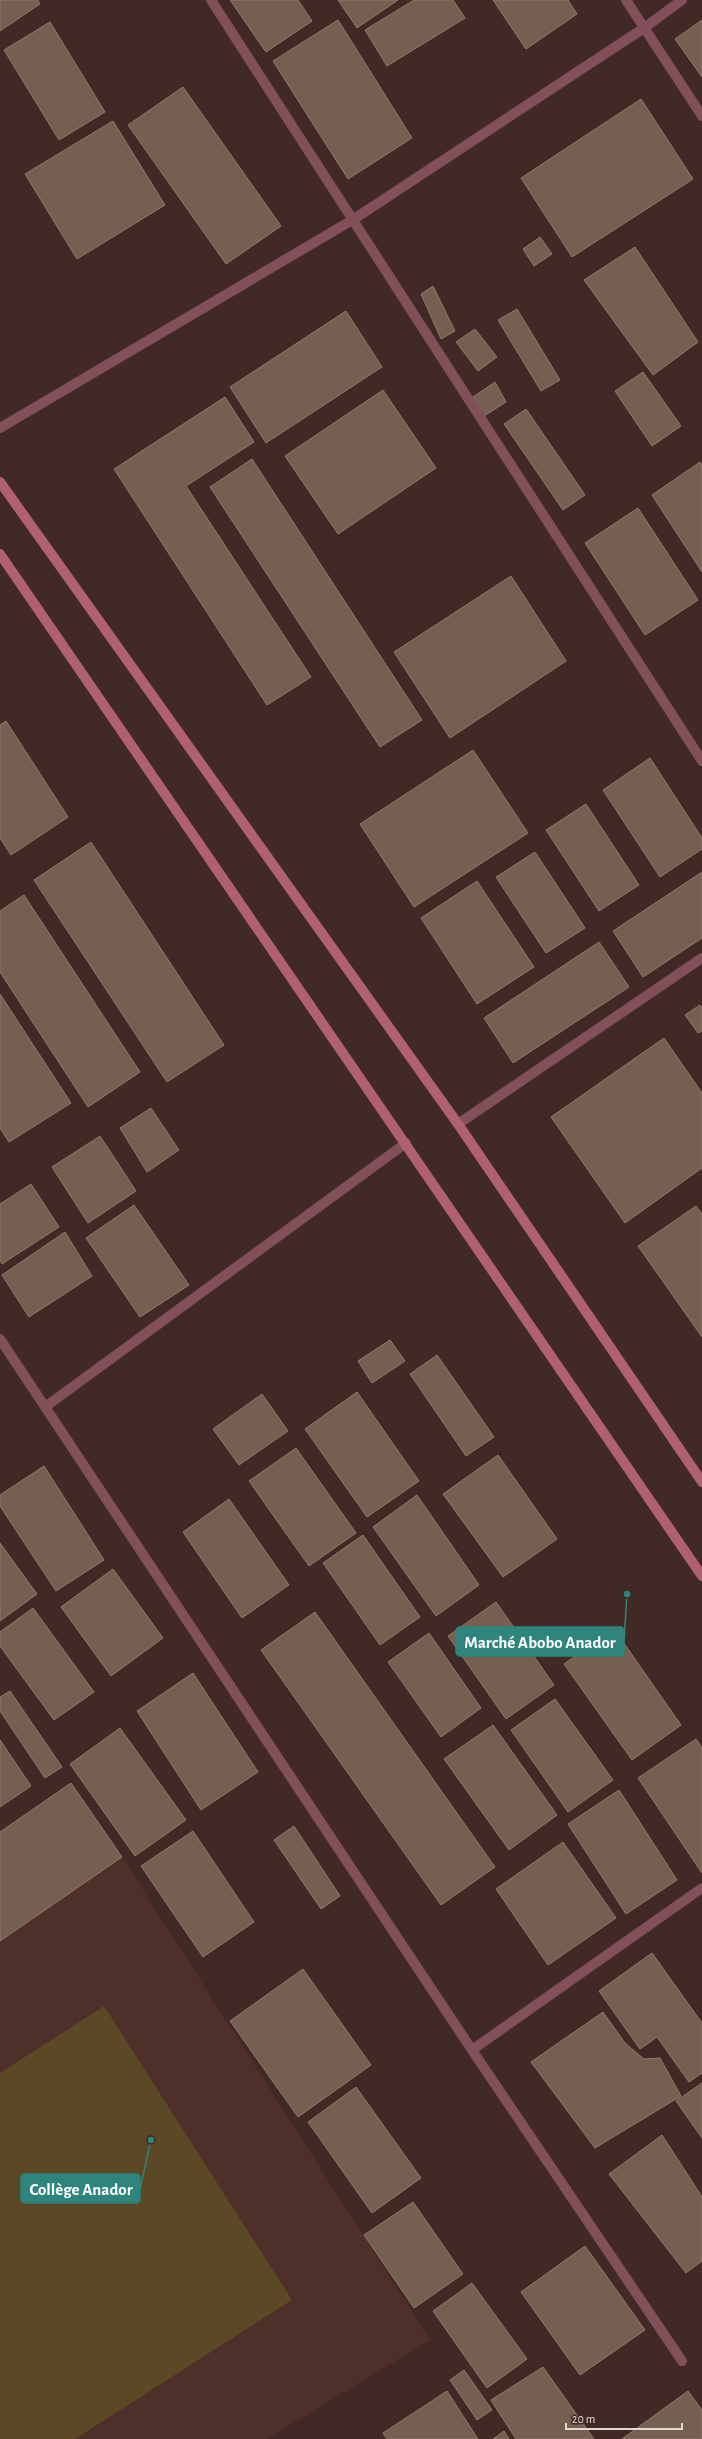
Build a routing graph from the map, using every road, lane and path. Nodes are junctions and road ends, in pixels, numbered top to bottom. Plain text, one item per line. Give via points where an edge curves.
1 (211, 0) edge
2 (626, 0) edge
3 (682, 0) edge
4 (644, 28) junction
5 (702, 116) edge
6 (354, 219) junction
7 (0, 428) edge
8 (0, 482) edge
9 (0, 554) edge
10 (702, 761) edge
11 (702, 958) edge
12 (458, 1124) junction
13 (406, 1143) junction
14 (0, 1338) edge
15 (45, 1408) junction
16 (702, 1482) edge
17 (702, 1576) edge
18 (702, 1888) edge
19 (472, 2050) junction
20 (682, 2361) dead end

1 - 6 street
2 - 4 street
3 - 4 street
4 - 5 street
4 - 6 street
6 - 7 street
6 - 10 street
8 - 12 main road
9 - 13 main road
11 - 12 street
12 - 16 main road
13 - 15 street
13 - 17 main road
14 - 15 street
15 - 19 street
18 - 19 street
19 - 20 street

